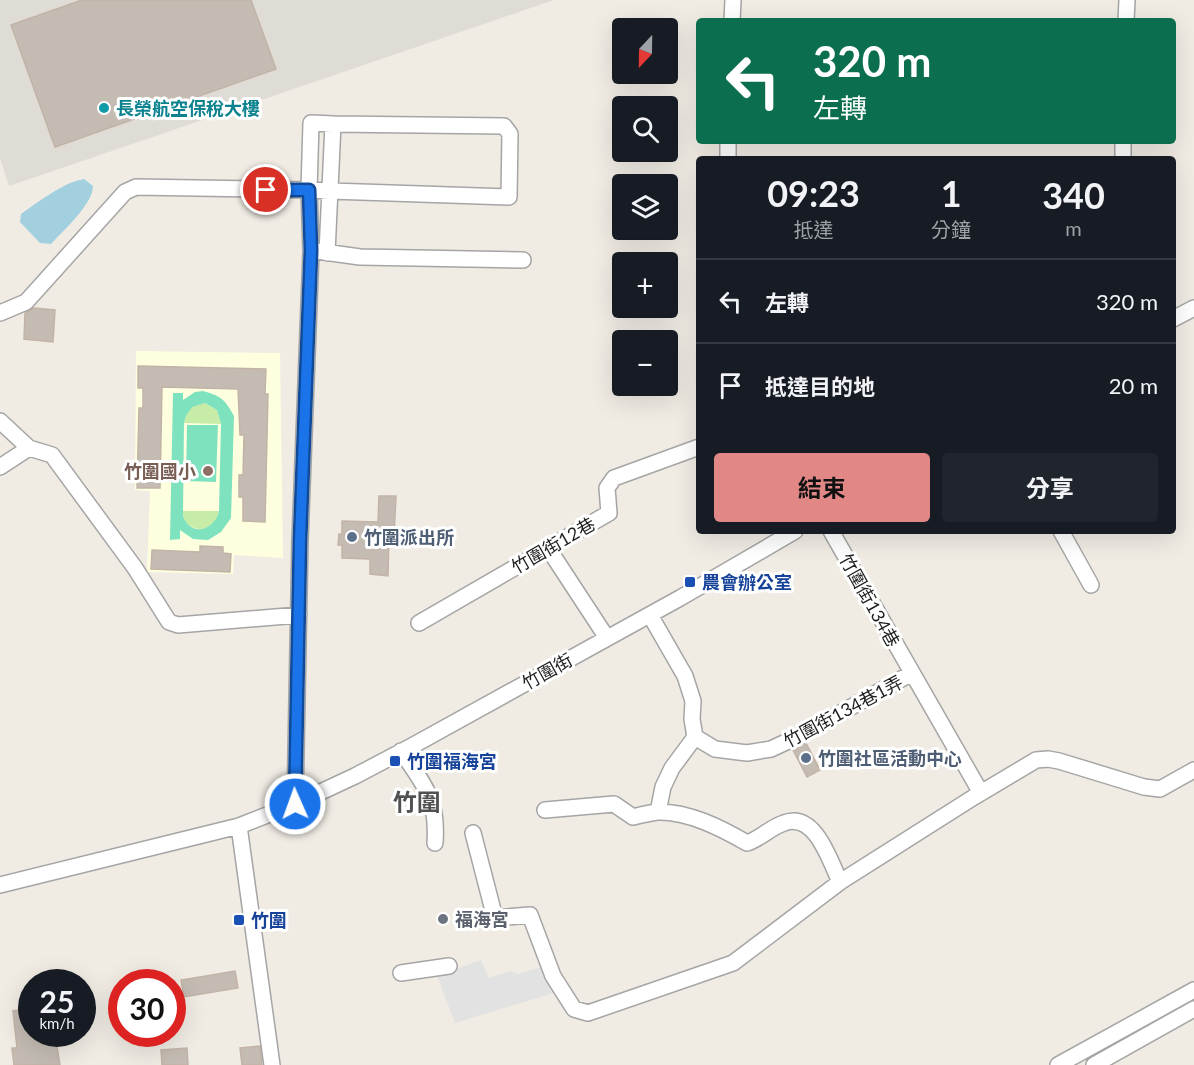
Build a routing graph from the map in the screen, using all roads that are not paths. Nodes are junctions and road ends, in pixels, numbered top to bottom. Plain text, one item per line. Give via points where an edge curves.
1 (733, 0) edge
2 (1127, 0) edge
3 (732, 18) edge
4 (1126, 18) edge
5 (333, 124) junction
6 (309, 190) junction
7 (331, 191) junction
8 (311, 250) junction
9 (327, 253) junction
10 (523, 260) dead end
11 (1194, 308) edge
12 (0, 313) edge
13 (1176, 317) edge
14 (0, 421) edge
15 (29, 448) junction
16 (696, 448) edge
17 (0, 467) edge
18 (790, 534) edge
19 (833, 534) edge
20 (1063, 534) edge
21 (548, 548) junction
22 (1091, 585) dead end
23 (299, 615) junction
24 (650, 615) junction
25 (419, 623) dead end
26 (607, 638) junction
27 (912, 674) junction
28 (695, 737) junction
29 (401, 751) junction
30 (1194, 770) edge
31 (981, 793) junction
32 (295, 804) junction
33 (545, 810) dead end
34 (658, 812) junction
35 (239, 826) junction
36 (473, 833) dead end
37 (435, 843) dead end
38 (840, 882) junction
39 (0, 885) edge
40 (449, 966) dead end
41 (401, 973) dead end
42 (1194, 990) edge
43 (1194, 1009) edge
44 (272, 1065) edge
45 (1058, 1065) edge
46 (1094, 1065) edge

1 - 3 street
2 - 4 street
5 - 6 street via 311,123
5 - 7 street
5 - 7 street via 504,126 510,134 509,197
6 - 7 street
6 - 8 street
6 - 12 street via 136,187 125,192 26,302
7 - 9 street
8 - 9 street
8 - 23 street
9 - 10 street
11 - 13 street
14 - 15 street
15 - 17 street
15 - 23 street via 52,454 169,622 178,625
16 - 21 street, 竹圍街12巷 via 614,478 607,488 609,513
18 - 24 street, 竹圍街
19 - 27 street, 竹圍街134巷
20 - 22 street
21 - 25 street, 竹圍街12巷
21 - 26 street
23 - 32 street
24 - 26 street, 竹圍街
24 - 28 street via 685,676 693,700
26 - 29 street, 竹圍街
27 - 28 street, 竹圍街134巷1弄 via 771,749 747,753 716,749
27 - 31 street, 竹圍街134巷
28 - 34 street via 672,768
29 - 32 street, 竹圍街
29 - 37 street via 432,800
30 - 31 street via 1160,789 1048,759 1036,760
31 - 38 street
32 - 35 street, 竹圍街
33 - 34 street via 614,804 633,817
34 - 38 street via 715,824 747,843 785,822 801,821 819,838
35 - 39 street, 竹圍街
35 - 44 street
36 - 38 street via 495,918 530,915 553,976 574,1009 588,1013 733,963
40 - 41 street
42 - 45 street
43 - 46 street

